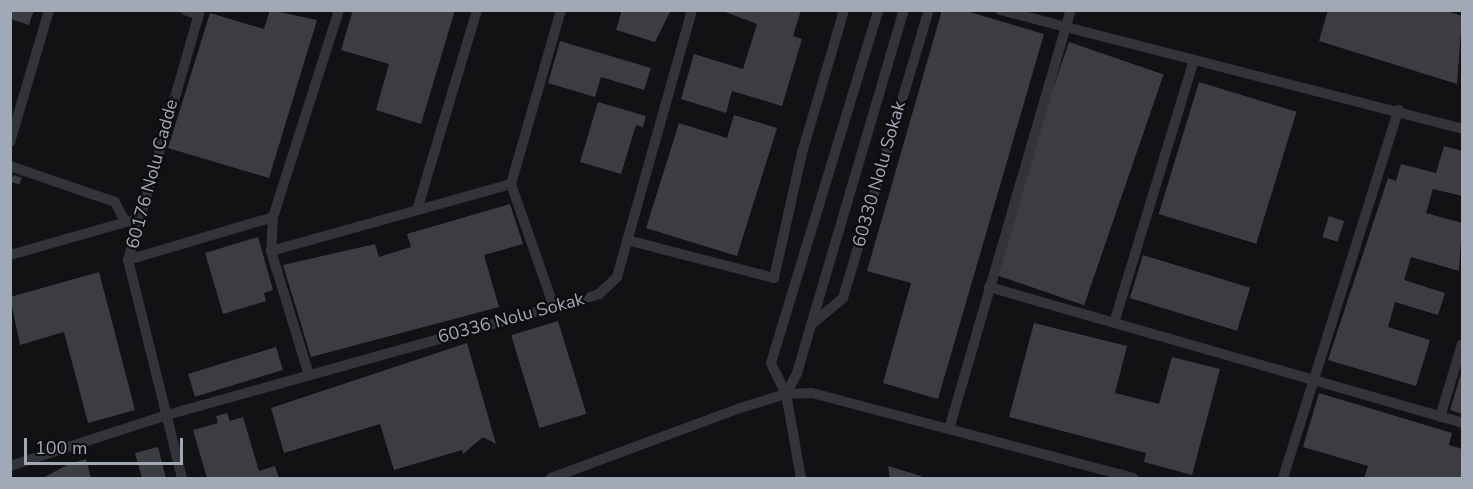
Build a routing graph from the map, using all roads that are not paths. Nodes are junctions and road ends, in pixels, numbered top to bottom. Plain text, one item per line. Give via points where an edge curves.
1 (49, 10) edge
2 (185, 10) edge
3 (339, 10) edge
4 (477, 10) edge
5 (561, 10) edge
6 (692, 10) edge
7 (844, 10) edge
8 (878, 10) edge
9 (904, 10) edge
10 (929, 10) edge
11 (1000, 10) edge
12 (1071, 10) edge
13 (199, 13) edge
14 (1064, 29) junction
15 (1194, 60) junction
16 (1398, 110) junction
17 (1462, 129) edge
18 (10, 142) edge
19 (10, 166) edge
20 (511, 184) junction
21 (417, 210) junction
22 (143, 217) junction
23 (273, 218) junction
24 (125, 222) junction
25 (627, 240) junction
26 (271, 251) junction
27 (10, 255) edge
28 (129, 260) junction
29 (989, 287) junction
30 (554, 307) junction
31 (1114, 323) junction
32 (811, 325) junction
33 (1462, 344) edge
34 (309, 375) junction
35 (1313, 380) junction
36 (786, 394) junction
37 (167, 415) junction
38 (1440, 417) junction
39 (1462, 423) edge
40 (949, 429) junction
41 (10, 466) edge
42 (1101, 474) edge
43 (182, 478) edge
44 (551, 478) edge
45 (801, 478) edge
46 (1134, 478) edge
47 (1283, 478) edge

1 - 18 street
2 - 13 street
3 - 23 street
4 - 21 street
5 - 20 street
6 - 25 street, 60336 Nolu Sokak
7 - 25 street via 802,153 774,279
8 - 36 street via 771,363
9 - 32 street
10 - 32 street, 60330 Nolu Sokak via 843,297
11 - 14 street
12 - 14 street
13 - 22 street, 60176 Nolu Cadde
14 - 15 street
14 - 29 street
15 - 16 street
15 - 31 street
16 - 17 street
16 - 35 street
19 - 24 street via 115,202
20 - 21 street
20 - 30 street
21 - 26 street
22 - 24 street
22 - 28 street, 60176 Nolu Cadde
23 - 26 street
23 - 28 street
24 - 27 street
25 - 30 street, 60336 Nolu Sokak via 616,277 599,294
26 - 34 street
28 - 37 street, 60176 Nolu Cadde
29 - 31 street
29 - 40 street
30 - 34 street, 60336 Nolu Sokak
31 - 35 street
32 - 36 street
33 - 38 street
34 - 37 street, 60336 Nolu Sokak
35 - 38 street
35 - 47 street
36 - 40 street via 812,393
36 - 44 street
36 - 45 street
37 - 41 street, 60336 Nolu Sokak
37 - 43 street, 60176 Nolu Cadde
38 - 39 street
40 - 42 street
42 - 46 street

